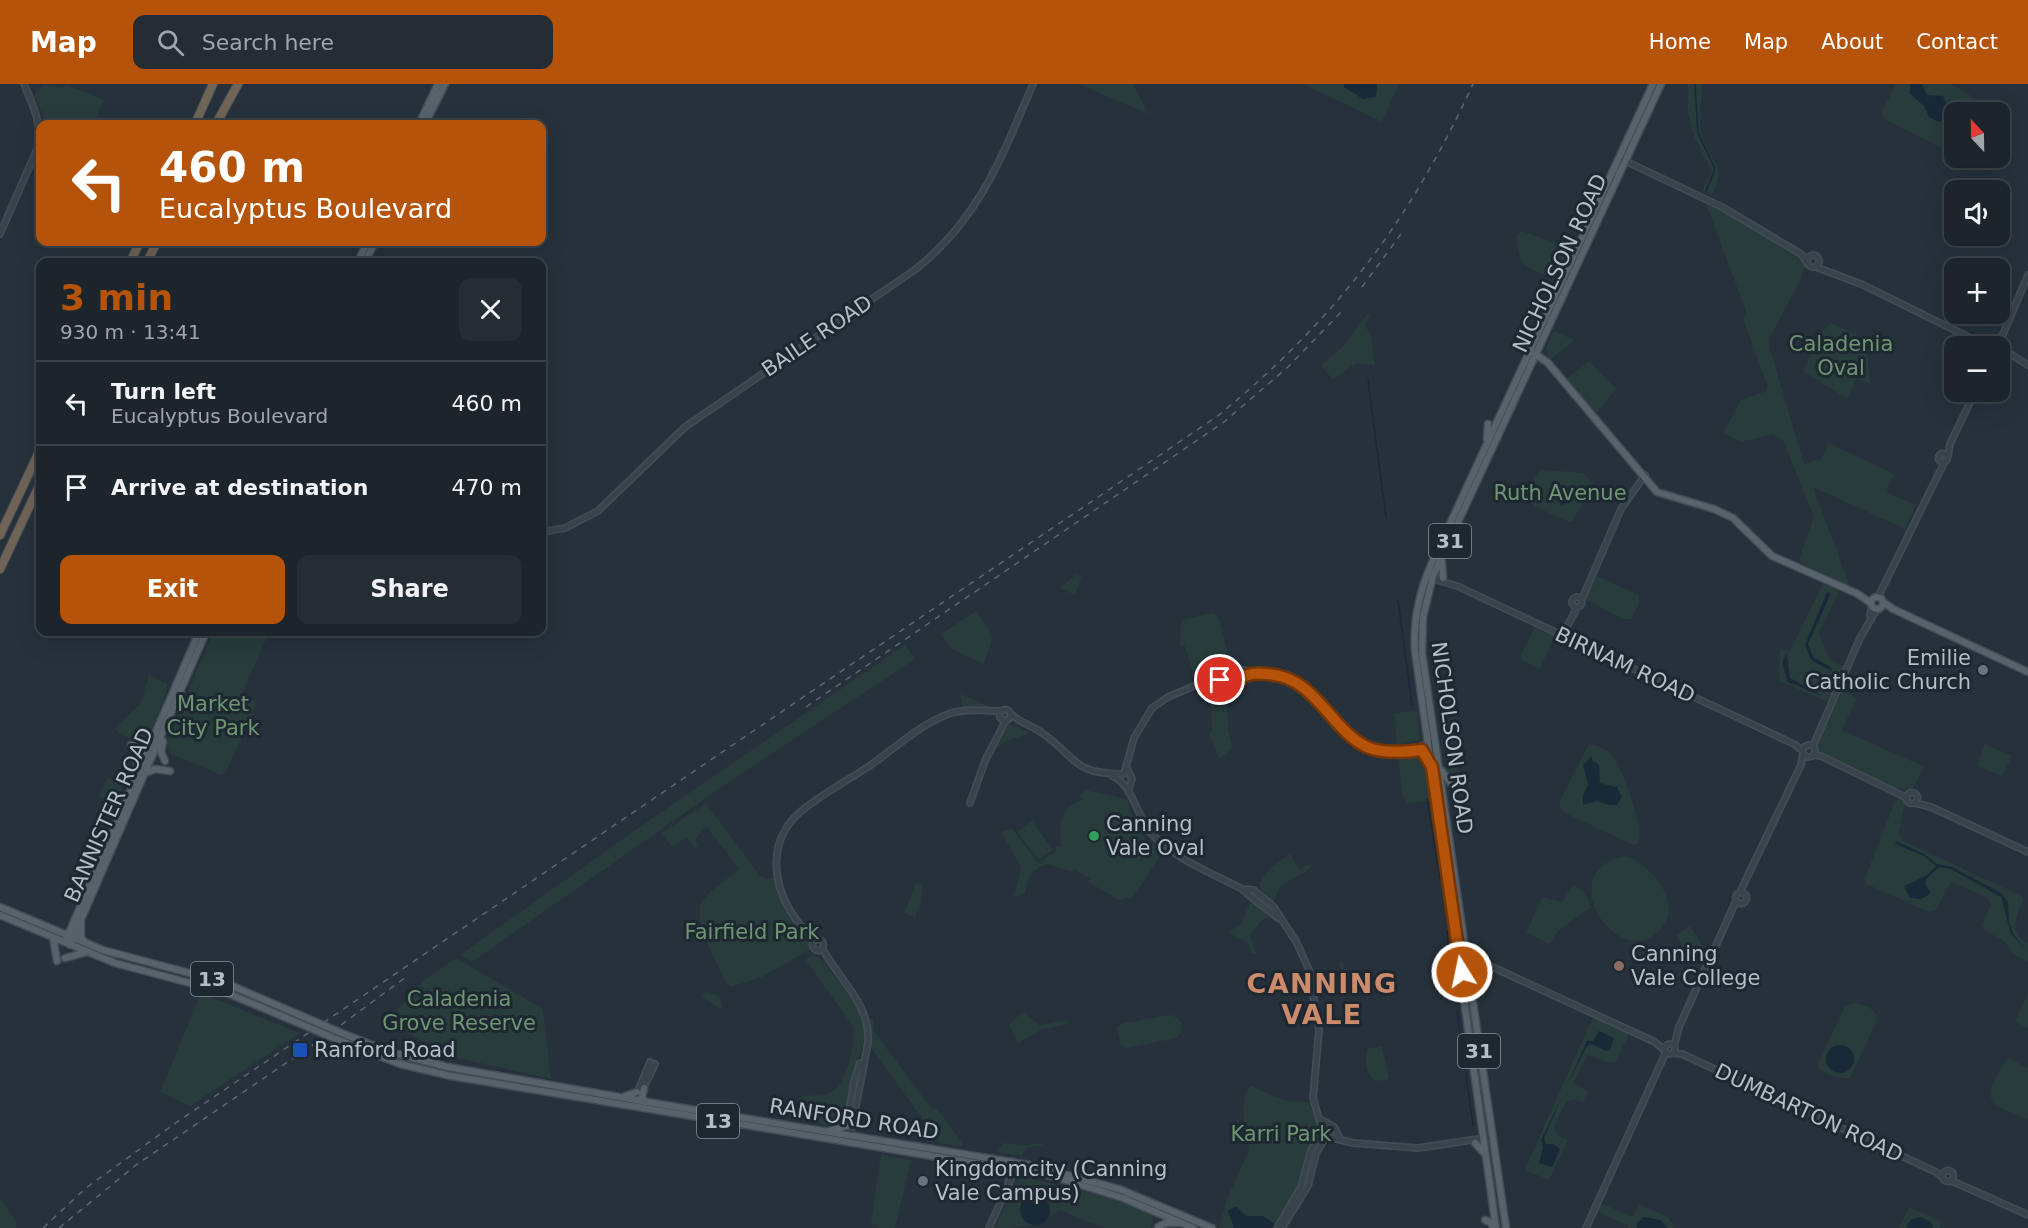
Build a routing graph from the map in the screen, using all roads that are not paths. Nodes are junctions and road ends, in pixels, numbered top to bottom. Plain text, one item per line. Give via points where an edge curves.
1 (24, 84) edge
2 (208, 84) edge
3 (213, 84) edge
4 (232, 84) edge
5 (238, 84) edge
6 (432, 84) edge
7 (438, 84) edge
8 (445, 84) edge
9 (1033, 84) edge
10 (1653, 84) edge
11 (1661, 84) edge
12 (432, 97) junction
13 (38, 120) edge
14 (194, 120) edge
15 (195, 120) edge
16 (216, 120) edge
17 (216, 120) edge
18 (420, 120) edge
19 (427, 120) edge
20 (36, 152) edge
21 (1621, 161) junction
22 (0, 234) edge
23 (1570, 245) dead end
24 (1801, 254) junction
25 (1810, 256) junction
26 (1807, 261) junction
27 (1818, 264) junction
28 (1570, 266) junction
29 (2028, 275) edge
30 (1554, 315) junction
31 (1971, 336) edge
32 (2001, 336) edge
33 (1532, 355) junction
34 (2010, 355) edge
35 (1545, 359) junction
36 (2028, 364) edge
37 (1550, 368) junction
38 (1970, 402) edge
39 (1488, 424) dead end
40 (1483, 456) junction
41 (36, 458) edge
42 (1646, 478) junction
43 (36, 492) edge
44 (1462, 515) junction
45 (546, 531) edge
46 (0, 535) edge
47 (6, 556) junction
48 (1431, 565) junction
49 (0, 569) edge
50 (0, 574) edge
51 (1433, 576) junction
52 (1443, 578) junction
53 (1457, 586) junction
54 (1579, 598) junction
55 (1877, 603) junction
56 (1417, 609) junction
57 (1575, 609) junction
58 (197, 636) edge
59 (204, 636) edge
60 (1563, 636) junction
61 (2028, 672) edge
62 (1241, 674) junction
63 (1230, 675) junction
64 (1010, 713) junction
65 (1003, 717) junction
66 (1020, 721) junction
67 (163, 732) junction
68 (1435, 737) junction
69 (152, 742) junction
70 (131, 745) dead end
71 (1430, 747) junction
72 (1411, 749) junction
73 (1422, 750) junction
74 (1809, 750) junction
75 (135, 754) dead end
76 (1438, 757) junction
77 (165, 761) dead end
78 (1432, 767) junction
79 (170, 771) dead end
80 (1125, 774) junction
81 (145, 776) junction
82 (1112, 776) junction
83 (135, 781) junction
84 (1124, 783) junction
85 (1454, 786) dead end
86 (1908, 796) junction
87 (1918, 796) junction
88 (972, 803) dead end
89 (1915, 803) junction
90 (1931, 807) junction
91 (2028, 852) edge
92 (1249, 892) junction
93 (1743, 893) junction
94 (1256, 897) junction
95 (1738, 902) junction
96 (0, 907) edge
97 (1460, 914) junction
98 (0, 915) edge
99 (81, 919) junction
100 (73, 923) junction
101 (49, 927) junction
102 (70, 936) junction
103 (53, 937) junction
104 (814, 942) junction
105 (67, 943) junction
106 (86, 943) junction
107 (820, 950) junction
108 (88, 952) junction
109 (1459, 955) junction
110 (65, 958) dead end
111 (57, 961) dead end
112 (1480, 963) junction
113 (1467, 964) junction
114 (1462, 976) junction
115 (1670, 1049) junction
116 (865, 1056) junction
117 (652, 1063) dead end
118 (640, 1090) junction
119 (612, 1095) junction
120 (637, 1100) junction
121 (645, 1102) junction
122 (627, 1106) junction
123 (648, 1110) junction
124 (1320, 1119) junction
125 (1328, 1125) junction
126 (847, 1126) junction
127 (1336, 1131) junction
128 (825, 1132) junction
129 (1324, 1133) junction
130 (1333, 1137) junction
131 (1339, 1137) junction
132 (1492, 1138) junction
133 (847, 1139) junction
134 (1483, 1140) junction
135 (1467, 1142) junction
136 (1475, 1143) junction
137 (1486, 1158) junction
138 (1014, 1165) junction
139 (1943, 1176) junction
140 (1953, 1179) junction
141 (2028, 1215) edge
142 (1485, 1220) dead end
143 (1183, 1224) junction
144 (1158, 1227) edge
145 (1280, 1227) edge
146 (989, 1228) edge
147 (1193, 1228) edge
148 (1212, 1228) edge
149 (1495, 1228) edge
150 (1506, 1228) edge
151 (1586, 1228) edge

1 - 13 street
2 - 14 highway
3 - 15 highway
4 - 16 highway
5 - 17 highway
6 - 12 main road
7 - 12 main road
8 - 19 main road
9 - 45 street, BAILE ROAD via 987,187 969,216 936,253 685,427 598,511 565,528
10 - 21 main road, NICHOLSON ROAD / 31
11 - 21 main road, NICHOLSON ROAD / 31
12 - 18 main road
20 - 22 street
21 - 24 street via 1722,207
21 - 28 main road, NICHOLSON ROAD / 31
21 - 30 main road, NICHOLSON ROAD / 31
23 - 28 main road
24 - 25 street
24 - 26 street
25 - 26 street
25 - 27 street via 1817,256
26 - 27 street via 1810,267
27 - 31 street
28 - 33 main road, NICHOLSON ROAD / 31
29 - 32 street
30 - 33 main road, NICHOLSON ROAD / 31
30 - 35 main road via 1544,348
33 - 35 main road
33 - 37 main road
33 - 40 main road, NICHOLSON ROAD / 31
33 - 44 main road, NICHOLSON ROAD / 31
34 - 36 street
35 - 37 main road
37 - 42 main road
38 - 55 street via 1945,455 1939,457 1942,462
39 - 40 main road
40 - 48 main road, NICHOLSON ROAD / 31
41 - 46 highway
42 - 54 street via 1632,490
42 - 55 main road via 1665,492 1737,517 1768,549
43 - 47 highway
44 - 51 main road, NICHOLSON ROAD / 31
44 - 52 main road via 1441,564
47 - 49 highway
47 - 50 highway
48 - 51 street
48 - 56 main road, NICHOLSON ROAD / 31
51 - 52 street, BIRNAM ROAD
51 - 53 street, BIRNAM ROAD
51 - 56 street via 1428,578
51 - 68 main road, NICHOLSON ROAD / 31 via 1422,634
52 - 53 street, BIRNAM ROAD
53 - 60 street, BIRNAM ROAD
54 - 57 street via 1582,605
54 - 57 street via 1572,601
55 - 61 main road
55 - 74 street
56 - 71 main road, NICHOLSON ROAD / 31 via 1415,651
57 - 60 street
58 - 69 main road, BANNISTER ROAD
59 - 67 main road, BANNISTER ROAD
60 - 74 street, BIRNAM ROAD
62 - 63 street via 1235,669
62 - 63 street via 1235,681
62 - 72 street via 1273,674 1294,681 1309,690 1364,746 1380,751
63 - 80 street via 1208,686 1195,686 1168,697 1152,708 1134,738
64 - 65 street
64 - 65 street via 1005,710
64 - 66 street
65 - 66 street
65 - 88 street
65 - 104 street via 990,711 964,710 939,718 793,820 779,845 777,876 785,901
66 - 82 street via 1043,733 1080,767
67 - 77 main road via 161,752
67 - 81 main road, BANNISTER ROAD
68 - 71 street
68 - 76 main road, NICHOLSON ROAD / 31
69 - 70 main road
69 - 83 main road, BANNISTER ROAD
71 - 72 street
71 - 73 street
71 - 76 street
71 - 78 main road, NICHOLSON ROAD / 31
72 - 73 street
73 - 78 main road
74 - 86 street
74 - 93 street
75 - 83 main road
76 - 85 main road via 1445,778
76 - 97 main road, NICHOLSON ROAD / 31
78 - 109 main road, NICHOLSON ROAD / 31
79 - 81 main road via 151,770
80 - 82 street
80 - 84 street
80 - 84 street via 1132,779
81 - 99 main road, BANNISTER ROAD
82 - 84 street
83 - 100 main road, BANNISTER ROAD
84 - 92 street via 1143,823 1159,842
86 - 87 street
86 - 89 street via 1909,802
87 - 89 street
87 - 90 street
89 - 90 street
90 - 91 street
92 - 94 street via 1254,890
92 - 94 street via 1249,898
93 - 95 street via 1736,895
93 - 95 street via 1745,901
94 - 124 street via 1271,904 1301,949 1313,988 1319,1036 1313,1098
95 - 115 street
96 - 101 main road, 13
97 - 112 main road via 1467,949
97 - 113 main road, NICHOLSON ROAD / 31
98 - 103 main road, 13
99 - 102 main road, BANNISTER ROAD
99 - 106 main road via 81,938
100 - 101 main road
100 - 102 main road, BANNISTER ROAD
101 - 102 main road, 13
102 - 105 main road, BANNISTER ROAD
102 - 106 main road, RANFORD ROAD / 13
103 - 105 main road, 13
103 - 111 main road
104 - 107 street
104 - 107 street via 822,942
105 - 108 main road, RANFORD ROAD / 13
106 - 119 main road, RANFORD ROAD / 13, bridge via 223,982 387,1051
107 - 116 street via 864,1013 868,1034
108 - 110 main road
108 - 122 main road, RANFORD ROAD / 13, bridge via 226,993 416,1068
109 - 113 street
109 - 114 main road, NICHOLSON ROAD / 31
112 - 113 street, DUMBARTON ROAD
112 - 115 street, DUMBARTON ROAD
113 - 114 street
113 - 132 main road, NICHOLSON ROAD / 31
114 - 134 main road, NICHOLSON ROAD / 31
115 - 139 street, DUMBARTON ROAD
115 - 151 street
116 - 126 street via 854,1082
116 - 133 street
117 - 118 street
118 - 119 main road via 630,1096
118 - 120 street
118 - 121 main road
119 - 120 main road, RANFORD ROAD / 13
120 - 121 main road, RANFORD ROAD / 13
120 - 122 street
120 - 123 street
121 - 128 main road, RANFORD ROAD / 13
122 - 123 main road, RANFORD ROAD / 13
123 - 133 main road, RANFORD ROAD / 13
124 - 125 street
124 - 129 street
125 - 127 street
125 - 129 street
126 - 128 main road
126 - 133 street
127 - 130 street
127 - 131 street
128 - 133 main road, RANFORD ROAD / 13
129 - 130 street
129 - 145 street via 1308,1186
130 - 131 street
131 - 135 street via 1353,1143 1411,1148
132 - 134 street
132 - 150 main road, NICHOLSON ROAD / 31
133 - 138 main road, RANFORD ROAD / 13
134 - 135 street
134 - 136 street
134 - 137 main road, NICHOLSON ROAD / 31
135 - 136 street
136 - 137 main road
137 - 149 main road, NICHOLSON ROAD / 31
138 - 143 main road, RANFORD ROAD / 13 via 1124,1198
138 - 146 street
138 - 148 main road, RANFORD ROAD / 13 via 1119,1189
139 - 140 street, DUMBARTON ROAD via 1947,1182
139 - 140 street, DUMBARTON ROAD via 1949,1171
140 - 141 street, DUMBARTON ROAD
142 - 149 main road
143 - 144 main road via 1168,1222
143 - 147 main road, RANFORD ROAD / 13

